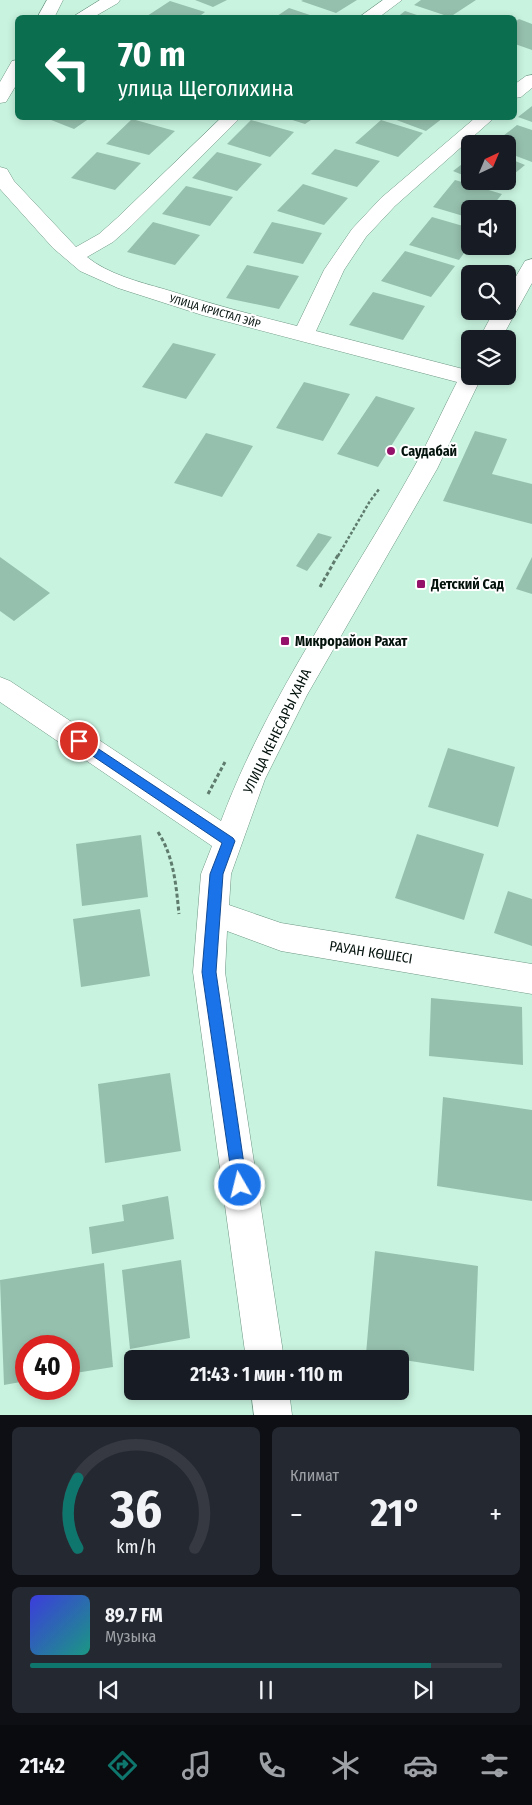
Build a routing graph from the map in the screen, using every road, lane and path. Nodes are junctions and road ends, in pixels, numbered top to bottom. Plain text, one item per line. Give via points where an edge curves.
1 (54, 0) edge
2 (112, 0) edge
3 (394, 0) edge
4 (46, 15) edge
5 (84, 15) edge
6 (371, 15) edge
7 (15, 70) edge
8 (532, 80) edge
9 (517, 91) edge
10 (0, 98) edge
11 (229, 120) edge
12 (483, 120) edge
13 (0, 173) edge
14 (74, 256) junction
15 (532, 265) edge
16 (516, 293) edge
17 (303, 335) junction
18 (461, 374) edge
19 (467, 385) edge
20 (0, 688) edge
21 (153, 826) dead end
22 (228, 841) junction
23 (214, 913) junction
24 (180, 923) dead end
25 (532, 979) edge
26 (264, 1350) edge
27 (271, 1400) edge
28 (273, 1415) edge

1 - 4 street
2 - 5 street
3 - 6 street
7 - 10 street
8 - 9 street
11 - 14 street via 106,238
12 - 17 street via 388,202 359,233 334,270
13 - 14 street, УЛИЦА КРИСТАЛ ЭЙР via 6,184
14 - 17 street, УЛИЦА КРИСТАЛ ЭЙР via 87,267 125,284
15 - 16 street
17 - 18 street, УЛИЦА КРИСТАЛ ЭЙР
19 - 22 street, УЛИЦА КЕНЕСАРЫ ХАНА via 425,469 295,691 251,779
20 - 22 street
21 - 24 path via 165,840
22 - 23 street, УЛИЦА КЕНЕСАРЫ ХАНА via 216,874
23 - 25 street, РАУАН КӨШЕСІ via 281,937
23 - 26 street, УЛИЦА КЕНЕСАРЫ ХАНА via 209,972
27 - 28 street

